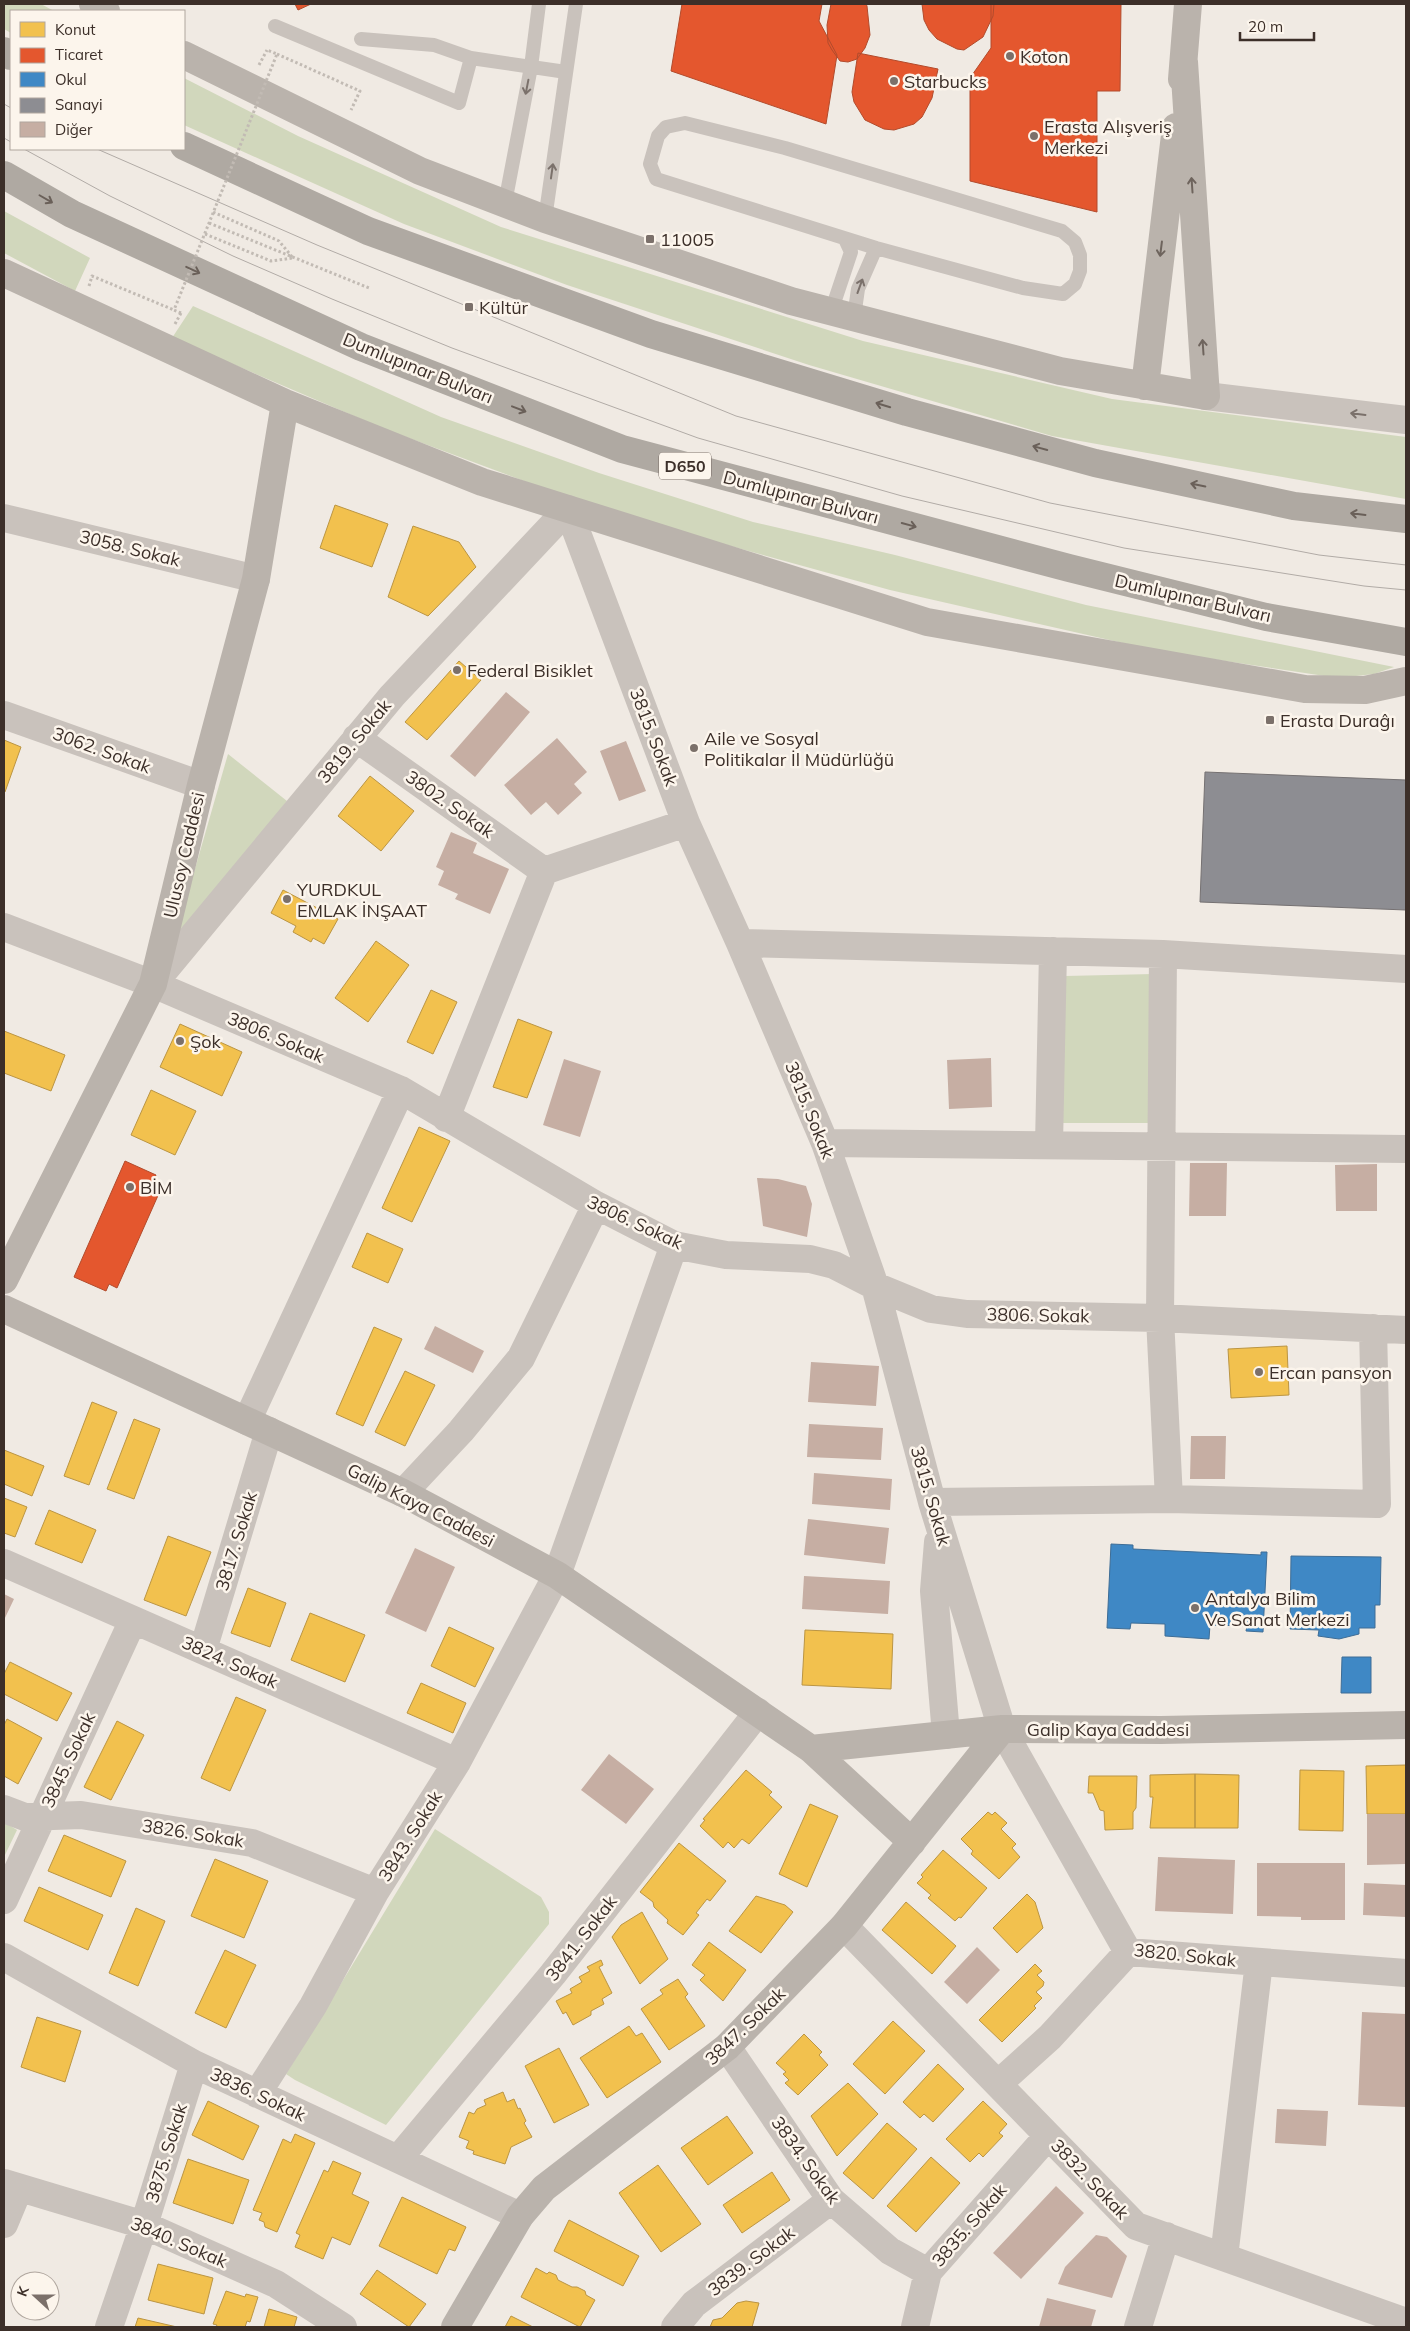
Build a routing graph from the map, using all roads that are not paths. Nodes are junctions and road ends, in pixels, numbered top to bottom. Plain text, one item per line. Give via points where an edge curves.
1 (93, 4) edge
2 (539, 4) edge
3 (576, 4) edge
4 (1188, 4) edge
5 (104, 10) edge
6 (275, 26) dead end
7 (361, 39) dead end
8 (185, 55) edge
9 (471, 58) junction
10 (1184, 62) junction
11 (531, 67) junction
12 (566, 72) junction
13 (185, 146) edge
14 (4, 175) edge
15 (505, 203) junction
16 (545, 219) junction
17 (845, 239) junction
18 (876, 248) junction
19 (4, 273) edge
20 (830, 312) junction
21 (866, 322) junction
22 (1145, 386) junction
23 (1206, 396) junction
24 (285, 403) junction
25 (1406, 420) edge
26 (568, 509) junction
27 (4, 518) edge
28 (1406, 519) edge
29 (256, 579) junction
30 (1406, 642) edge
31 (1406, 681) edge
32 (4, 715) edge
33 (356, 738) junction
34 (200, 785) junction
35 (686, 823) junction
36 (544, 871) junction
37 (4, 927) edge
38 (740, 943) junction
39 (1053, 951) junction
40 (1163, 954) junction
41 (1406, 969) edge
42 (153, 984) junction
43 (401, 1090) junction
44 (446, 1118) junction
45 (825, 1143) junction
46 (1049, 1145) junction
47 (1162, 1146) junction
48 (1406, 1149) edge
49 (596, 1206) junction
50 (674, 1245) junction
51 (4, 1280) edge
52 (875, 1286) junction
53 (4, 1309) edge
54 (1160, 1318) junction
55 (1374, 1328) junction
56 (1406, 1330) edge
57 (258, 1426) junction
58 (403, 1493) junction
59 (1169, 1499) junction
60 (932, 1502) junction
61 (940, 1528) junction
62 (4, 1563) edge
63 (557, 1575) junction
64 (134, 1620) junction
65 (202, 1650) junction
66 (758, 1712) junction
67 (1406, 1725) edge
68 (1002, 1729) junction
69 (946, 1735) junction
70 (811, 1749) junction
71 (457, 1762) junction
72 (4, 1809) edge
73 (42, 1816) junction
74 (912, 1842) junction
75 (375, 1892) junction
76 (4, 1900) edge
77 (844, 1926) junction
78 (1128, 1952) junction
79 (4, 1957) edge
80 (1259, 1962) junction
81 (1406, 1973) edge
82 (727, 2047) junction
83 (194, 2064) junction
84 (998, 2084) junction
85 (257, 2094) junction
86 (1048, 2136) junction
87 (398, 2159) junction
88 (11, 2186) edge
89 (831, 2200) junction
90 (520, 2216) junction
91 (4, 2224) edge
92 (144, 2225) junction
93 (1166, 2236) junction
94 (1224, 2258) junction
95 (928, 2272) junction
96 (1406, 2322) edge
97 (108, 2327) edge
98 (343, 2327) edge
99 (455, 2327) edge
100 (675, 2327) edge
101 (915, 2327) edge
102 (1138, 2327) edge

1 - 5 street
2 - 11 lane
3 - 12 lane
4 - 10 street
6 - 9 lane via 459,103
7 - 9 lane via 434,45
8 - 15 street via 420,171
9 - 11 lane
10 -> 22 street
23 -> 10 street
11 - 12 lane
11 -> 15 lane
16 -> 12 lane
28 -> 13 highway via 1294,506 1095,463 906,412 651,334 368,231
14 -> 30 highway, Dumlupınar Bulvarı / D650 via 72,214 361,347 622,449 1087,573 1266,617
15 - 16 street
16 - 20 street
17 - 18 lane
17 - 18 lane via 656,179 650,164 658,136 666,127 685,124 785,148 1062,231 1074,242 1080,255 1080,271 1076,284 1063,294 1023,288
17 - 20 lane via 851,252
21 -> 18 lane via 855,310 858,289
19 - 24 street
20 - 21 street
21 - 22 street via 1060,370
22 - 23 street
25 -> 23 street
24 - 26 street via 482,482
24 - 29 street, Ulusoy Caddesi
26 - 31 street via 927,622 1305,689 1365,690
26 - 33 street, 3819. Sokak
26 - 35 street, 3815. Sokak
27 - 29 street, 3058. Sokak
29 - 34 street, Ulusoy Caddesi
32 - 34 street, 3062. Sokak
33 - 36 street, 3802. Sokak
33 - 42 street, 3819. Sokak
34 - 42 street, Ulusoy Caddesi
35 - 36 street
35 - 38 street, 3815. Sokak
36 - 44 street
37 - 42 street, 3806. Sokak
38 - 39 street
38 - 45 street, 3815. Sokak
39 - 40 street
39 - 46 street
40 - 41 street
40 - 47 street
42 - 43 street, 3806. Sokak
42 - 51 street, Ulusoy Caddesi
43 - 44 street, 3806. Sokak
43 - 57 street, 3817. Sokak
44 - 49 street, 3806. Sokak
45 - 46 street
45 - 52 street, 3815. Sokak
46 - 47 street
47 - 48 street
47 - 54 street
49 - 50 street, 3806. Sokak
49 - 58 street via 521,1358 461,1432
50 - 52 street, 3806. Sokak via 726,1255 810,1260 834,1265
50 - 63 street, 3843. Sokak
52 - 54 street, 3806. Sokak via 931,1309 967,1314
52 - 60 street, 3815. Sokak
53 - 57 street, Galip Kaya Caddesi
54 - 55 street, 3806. Sokak
54 - 59 street
55 - 56 street, 3806. Sokak
55 - 59 street via 1377,1504
57 - 58 street, Galip Kaya Caddesi
57 - 65 street, 3817. Sokak
58 - 63 street, Galip Kaya Caddesi
59 - 60 street
60 - 61 street, 3815. Sokak
61 - 68 street, 3815. Sokak
61 - 69 street via 934,1591
62 - 64 street, 3824. Sokak
63 - 66 street, Galip Kaya Caddesi
63 - 71 street, 3843. Sokak
64 - 65 street, 3824. Sokak
64 - 73 street, 3845. Sokak
65 - 71 street, 3824. Sokak
66 - 70 street, Galip Kaya Caddesi
66 - 87 street, 3841. Sokak via 553,1974
67 - 68 street, Galip Kaya Caddesi via 1161,1730
68 - 69 street, Galip Kaya Caddesi
68 - 74 street, 3847. Sokak
68 - 78 street, 3820. Sokak
69 - 70 street, Galip Kaya Caddesi
70 - 74 street, Galip Kaya Caddesi
71 - 75 street, 3843. Sokak
72 - 73 street, 3826. Sokak via 25,1817
73 - 75 street, 3826. Sokak via 81,1815 252,1843
73 - 76 street, 3845. Sokak
74 - 77 street, 3847. Sokak
75 - 85 street, 3843. Sokak via 313,2006
77 - 82 street, 3847. Sokak
77 - 84 street, 3832. Sokak
78 - 80 street, 3820. Sokak
78 - 84 street via 1050,2037
79 - 83 street, 3836. Sokak
80 - 81 street, 3820. Sokak
80 - 94 street
82 - 89 street, 3834. Sokak
82 - 90 street, 3847. Sokak via 544,2188
83 - 85 street, 3836. Sokak
83 - 92 street, 3875. Sokak
84 - 86 street, 3832. Sokak
85 - 87 street, 3836. Sokak
86 - 93 street, 3832. Sokak via 1136,2226
86 - 95 street, 3835. Sokak
87 - 90 street, 3836. Sokak
88 - 91 street
88 - 92 street, 3840. Sokak
89 - 95 street, 3834. Sokak via 890,2251
89 - 100 street, 3839. Sokak via 694,2304
90 - 99 street, 3847. Sokak
92 - 97 street, 3875. Sokak
92 - 98 street, 3840. Sokak via 276,2284
93 - 94 street, 3832. Sokak
93 - 102 street
94 - 96 street, 3832. Sokak
95 - 101 street, 3835. Sokak

